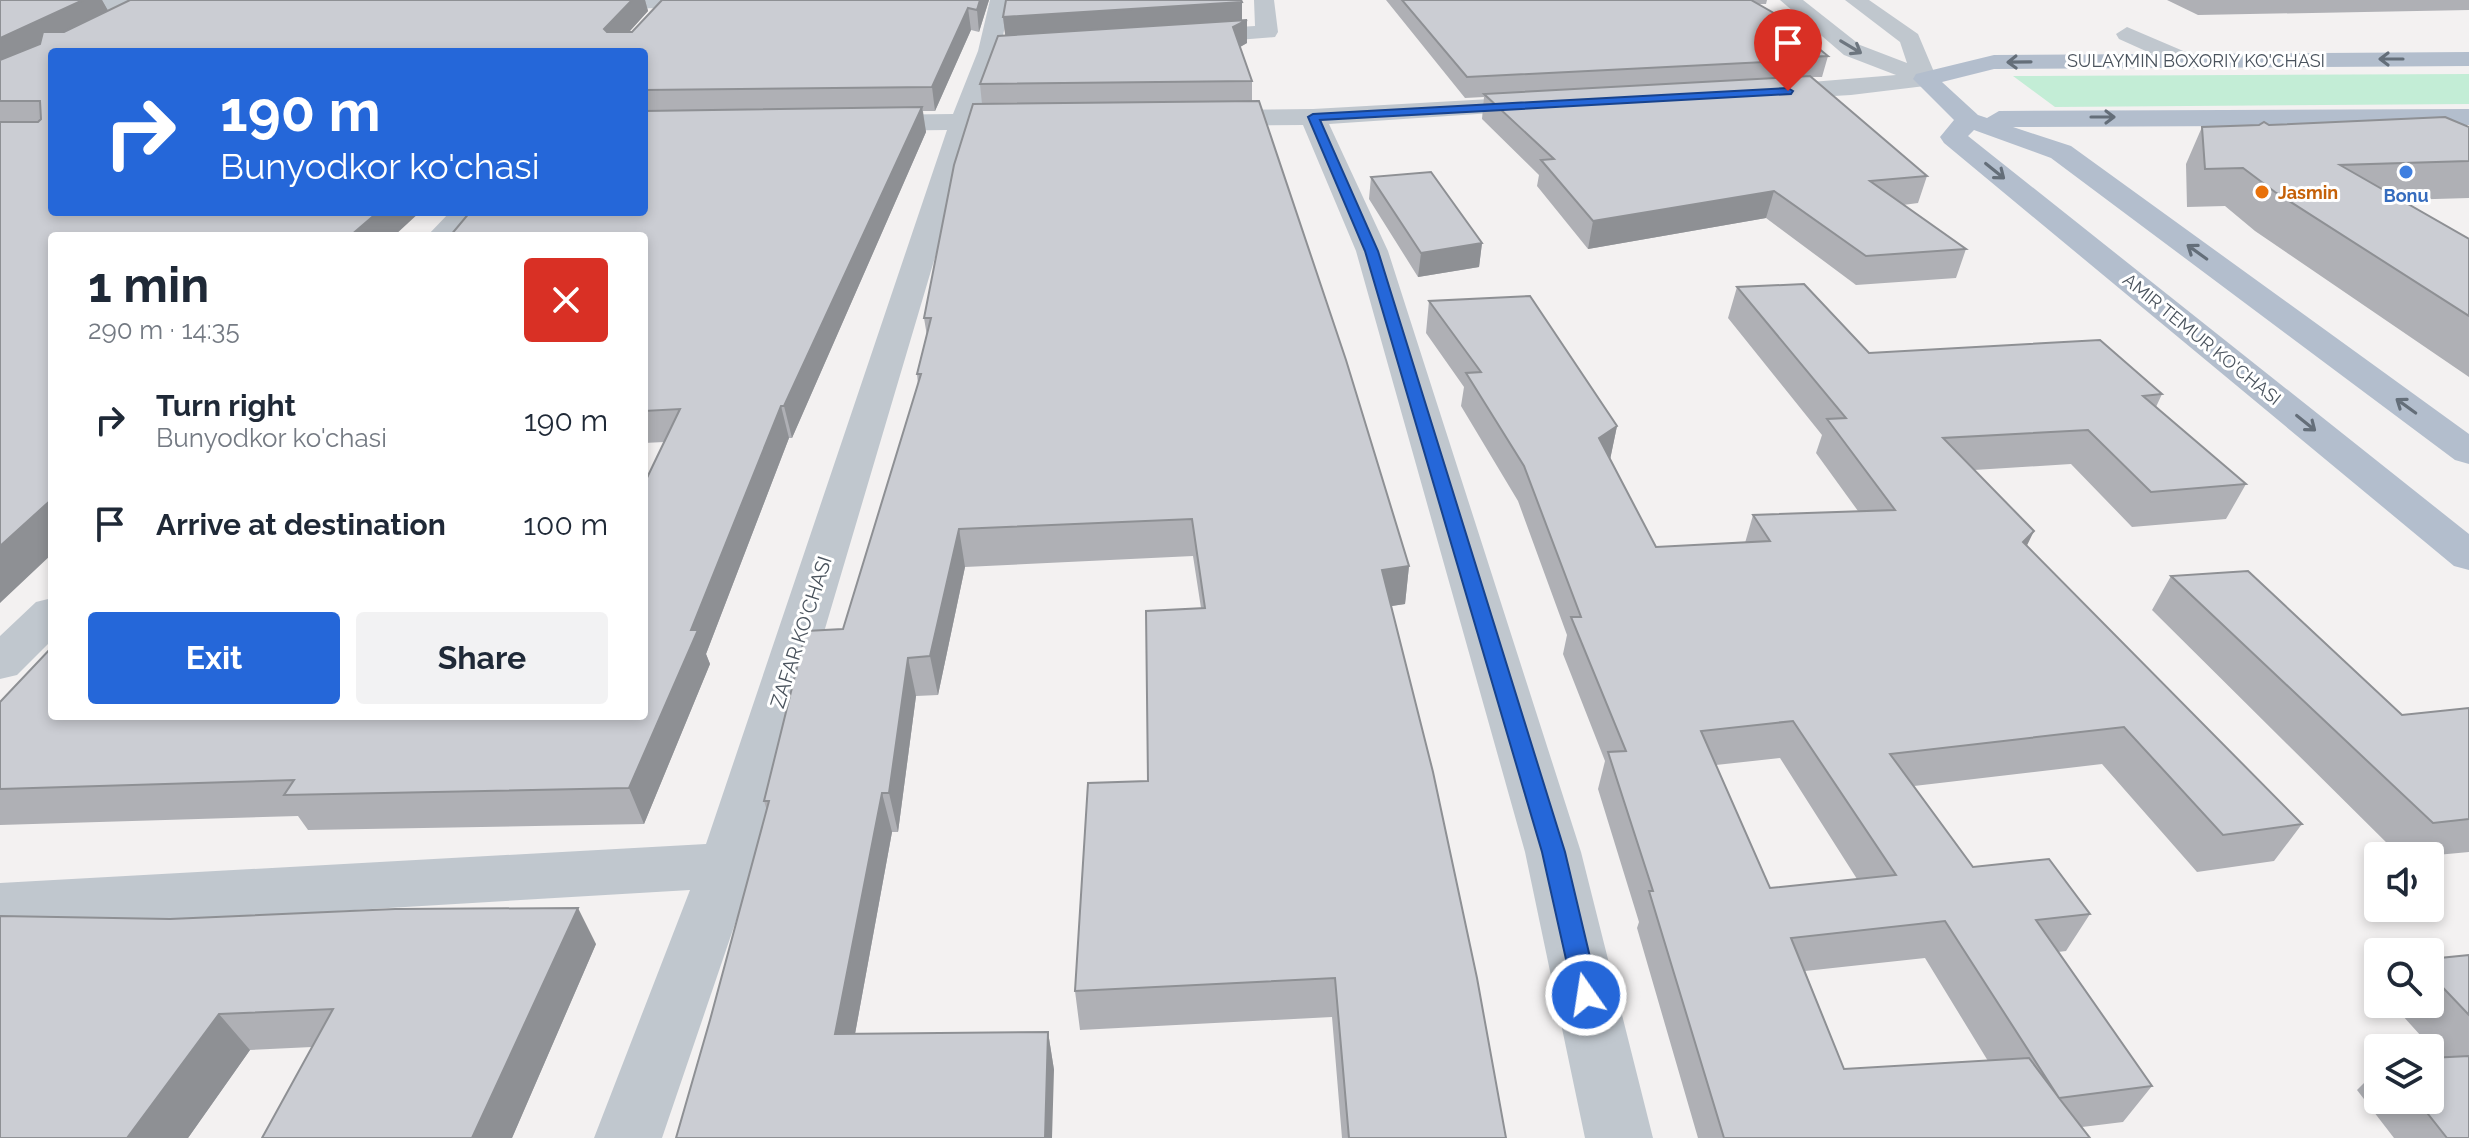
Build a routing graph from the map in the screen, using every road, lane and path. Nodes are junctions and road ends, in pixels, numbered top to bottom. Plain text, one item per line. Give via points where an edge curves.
1 (1000, 0) edge
2 (1264, 0) edge
3 (1790, 0) edge
4 (1855, 0) edge
5 (674, 1) edge
6 (157, 2) edge
7 (562, 3) edge
8 (199, 5) edge
9 (0, 6) edge
10 (654, 22) edge
11 (111, 25) edge
12 (2127, 34) dead end
13 (1159, 39) edge
14 (1020, 49) edge
15 (989, 51) junction
16 (2469, 59) edge
17 (2187, 61) junction
18 (1925, 79) junction
19 (1740, 94) edge
20 (1566, 103) edge
21 (1313, 117) junction
22 (1186, 119) edge
23 (2464, 119) edge
24 (1059, 120) edge
25 (1969, 120) junction
26 (963, 121) junction
27 (835, 123) edge
28 (463, 216) edge
29 (446, 232) edge
30 (2469, 452) edge
31 (2469, 556) edge
32 (48, 617) edge
33 (0, 663) edge
34 (727, 865) junction
35 (0, 907) edge
36 (628, 1138) edge
37 (1619, 1138) edge

1 - 15 street, ZAFAR KO'CHASI
2 - 13 street via 1267,32
3 -> 18 street via 1852,50
4 - 18 street via 1910,39
5 - 7 street
5 - 10 street
6 - 8 street
6 - 9 street
6 - 11 main road
12 - 17 street
14 - 15 street
15 - 26 street, ZAFAR KO'CHASI
16 -> 17 main road, SULAYMIN BOXORIY KO'CHASI
17 -> 18 main road, SULAYMIN BOXORIY KO'CHASI via 1994,62
18 - 19 street
18 - 25 main road
20 - 21 street
21 - 22 street
21 - 37 street via 1372,251 1549,837
25 -> 23 main road
24 - 26 street
30 -> 25 main road via 2061,152
25 -> 31 main road, AMIR TEMUR KO'CHASI via 1953,137
26 - 27 street
26 - 34 street, ZAFAR KO'CHASI
28 - 29 street
32 - 33 street
34 - 35 street
34 - 36 street, ZAFAR KO'CHASI

